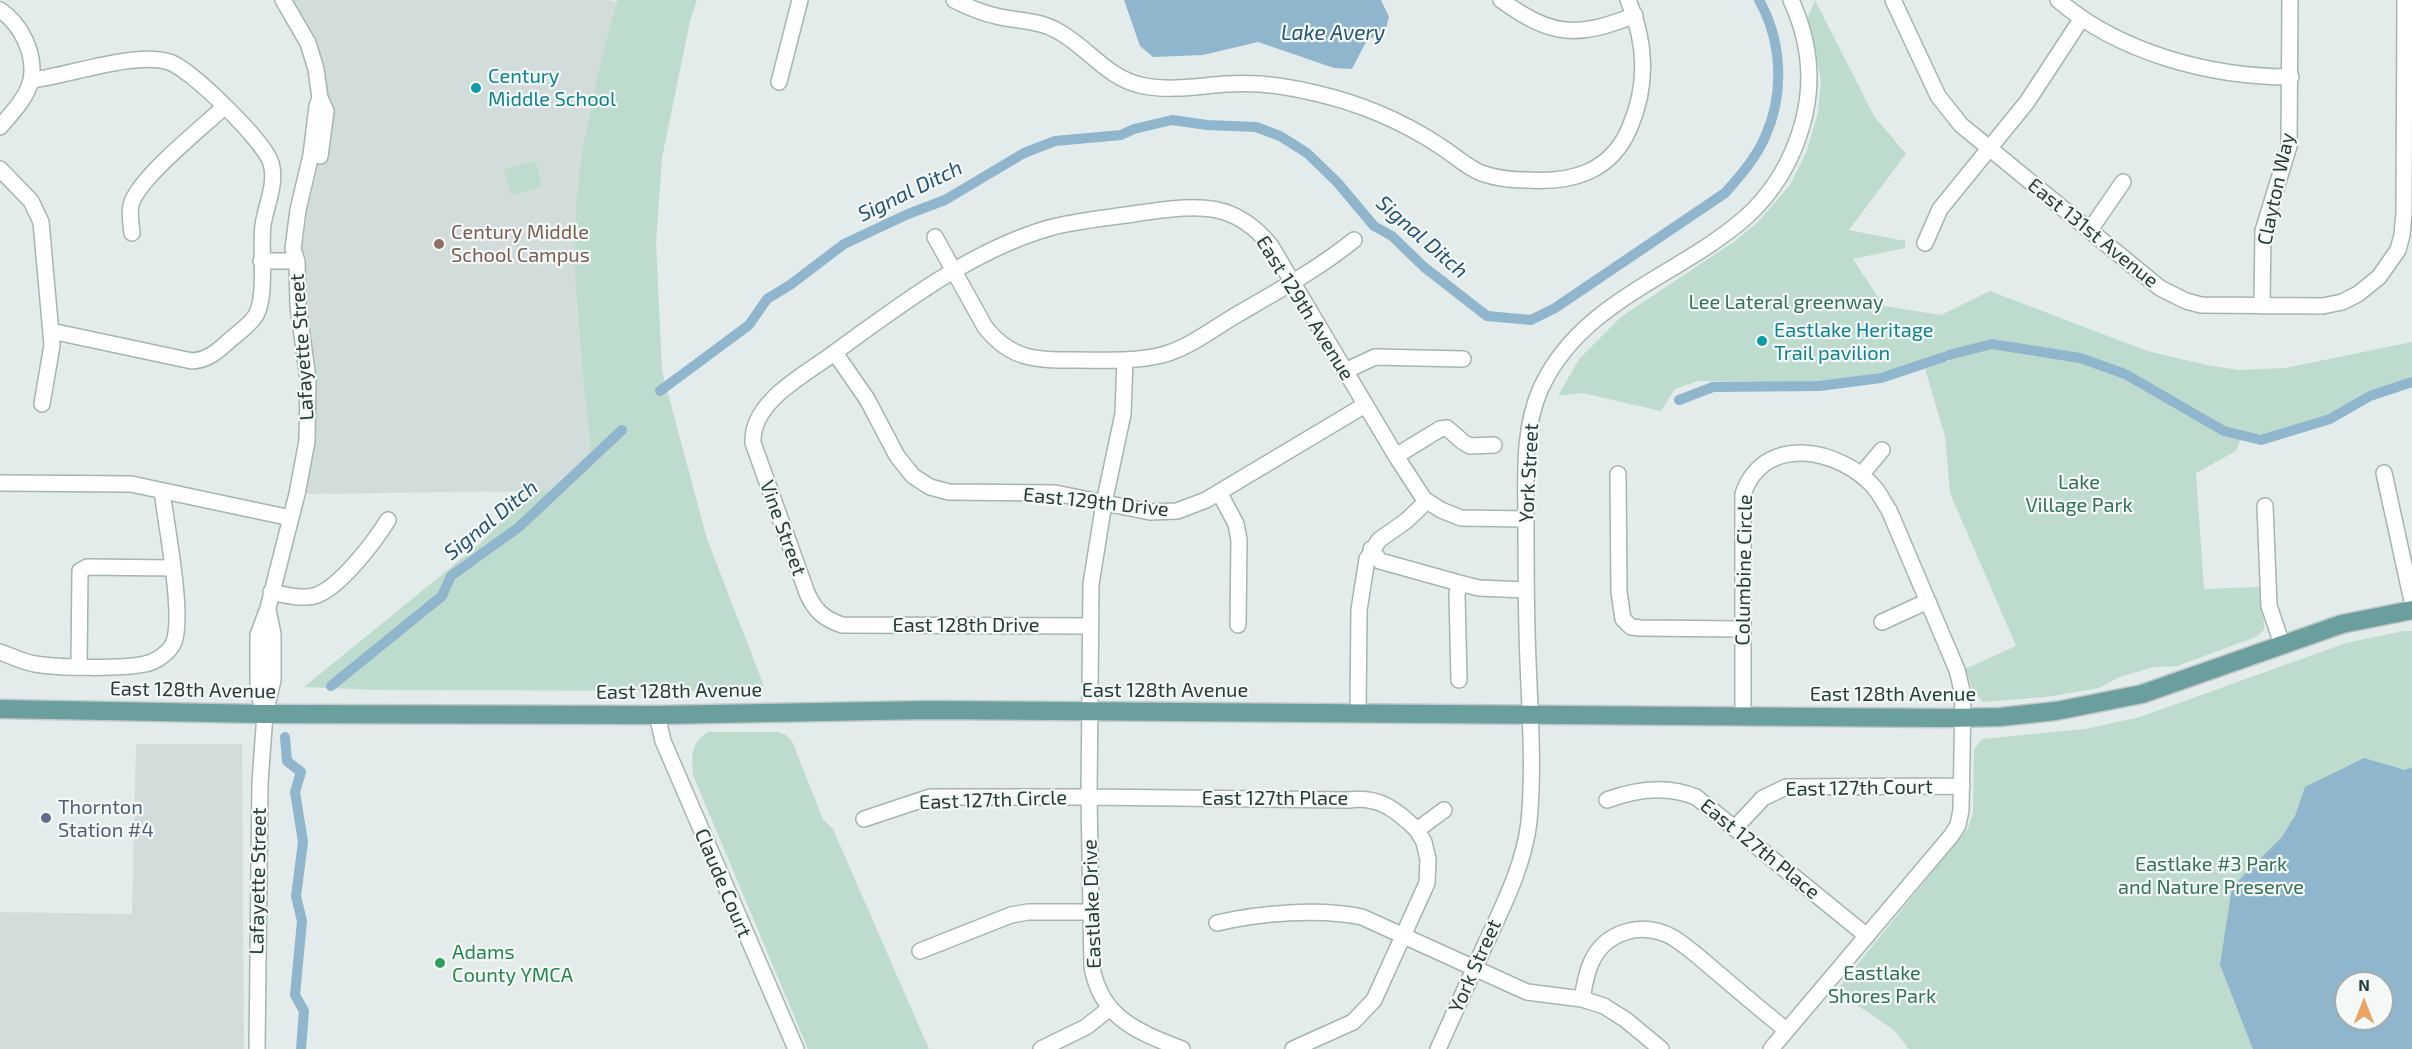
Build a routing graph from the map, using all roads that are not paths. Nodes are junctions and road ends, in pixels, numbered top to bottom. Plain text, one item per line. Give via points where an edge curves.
1 (283, 0) edge
2 (800, 0) edge
3 (954, 0) edge
4 (1501, 0) edge
5 (1628, 0) edge
6 (1791, 0) edge
7 (1893, 0) edge
8 (2058, 0) edge
9 (2290, 0) edge
10 (2405, 0) edge
11 (0, 10) edge
12 (1635, 15) junction
13 (2082, 18) junction
14 (2290, 77) junction
15 (31, 80) junction
16 (778, 82) dead end
17 (224, 107) junction
18 (0, 127) edge
19 (1988, 148) junction
20 (2408, 159) edge
21 (0, 169) edge
22 (2123, 182) dead end
23 (2090, 230) junction
24 (132, 233) dead end
25 (935, 237) dead end
26 (1354, 240) dead end
27 (1925, 243) dead end
28 (261, 261) junction
29 (297, 261) junction
30 (955, 271) junction
31 (1293, 282) junction
32 (2262, 306) junction
33 (51, 331) junction
34 (835, 353) junction
35 (1463, 359) dead end
36 (1125, 360) junction
37 (1345, 371) junction
38 (42, 404) dead end
39 (1365, 405) junction
40 (758, 416) joint
41 (1494, 445) dead end
42 (1882, 450) dead end
43 (1396, 456) junction
44 (2384, 473) dead end
45 (1618, 474) dead end
46 (1861, 476) junction
47 (0, 483) edge
48 (162, 491) junction
49 (1219, 492) junction
50 (1427, 501) junction
51 (1104, 503) junction
52 (2265, 506) dead end
53 (291, 518) junction
54 (1526, 519) junction
55 (388, 520) dead end
56 (1371, 549) junction
57 (172, 568) junction
58 (1459, 583) junction
59 (1526, 590) junction
60 (271, 592) junction
61 (1928, 601) junction
62 (2412, 601) edge
63 (2412, 610) edge
64 (1882, 622) dead end
65 (842, 625) joint
66 (1238, 625) dead end
67 (1090, 626) junction
68 (1742, 629) junction
69 (2282, 644) junction
70 (0, 652) edge
71 (79, 665) junction
72 (1459, 680) dead end
73 (0, 709) edge
74 (1089, 712) junction
75 (1358, 713) junction
76 (265, 714) junction
77 (657, 715) junction
78 (1530, 715) junction
79 (1743, 716) junction
80 (1963, 718) junction
81 (1962, 786) junction
82 (1089, 797) junction
83 (1607, 800) dead end
84 (1444, 810) dead end
85 (864, 819) dead end
86 (1735, 828) junction
87 (1417, 830) junction
88 (1091, 912) junction
89 (1217, 923) dead end
90 (1403, 934) junction
91 (1867, 936) junction
92 (920, 951) dead end
93 (1474, 970) junction
94 (1582, 999) junction
95 (1110, 1008) junction
96 (1786, 1030) junction
97 (257, 1049) edge
98 (796, 1049) edge
99 (1041, 1049) edge
100 (1182, 1049) edge
101 (1293, 1049) edge
102 (1438, 1049) edge
103 (1661, 1049) edge
104 (1771, 1049) edge

1 - 29 street, Lafayette Street via 313,56 320,98 298,210 293,249
2 - 16 street
3 - 12 street via 968,8 1052,28 1120,79 1168,89 1249,83 1314,92 1382,114 1483,173 1512,180 1552,182 1594,169 1624,142 1634,119 1643,65
4 - 12 street via 1532,19 1572,31 1591,31
5 - 12 street
6 - 54 street, York Street via 1804,35 1809,91 1790,159 1744,219 1594,319 1557,358 1540,389 1528,428
7 - 19 street, East 131st Avenue via 1938,96 1961,125
8 - 13 street
9 - 14 street, Clayton Way
10 - 20 street, East 131st Avenue
11 - 15 street via 20,30 32,63
13 - 14 street via 2162,56 2249,75
13 - 19 street via 2027,102
14 - 32 street, Clayton Way via 2289,146 2264,231
15 - 17 street via 157,59 187,71
15 - 18 street via 24,97
17 - 24 street via 136,192 130,206
17 - 28 street via 258,140 274,174 263,226
19 - 23 street, East 131st Avenue
19 - 27 street via 1940,209
20 - 32 street, East 131st Avenue via 2401,242 2376,280 2358,294 2333,304
21 - 33 street via 31,201 41,222
22 - 23 street
23 - 32 street, East 131st Avenue via 2172,296 2201,305
25 - 30 street
26 - 31 street
28 - 29 street
28 - 33 street via 261,302 257,314 212,356 200,361
29 - 53 street, Lafayette Street via 297,296 309,400 303,469
30 - 31 street, East 129th Avenue via 1012,241 1050,228 1201,207 1220,210 1249,224 1271,246
30 - 34 street, East 129th Avenue via 917,293
30 - 36 street via 986,327 1011,351 1043,360
31 - 36 street via 1174,350
31 - 37 street, East 129th Avenue
33 - 38 street via 51,359
34 - 40 street, East 129th Avenue via 773,398
34 - 51 street, East 129th Drive via 867,399 897,456 919,481 949,492 1054,493
35 - 37 street via 1375,357
36 - 51 street, Eastlake Drive via 1123,414
37 - 39 street, East 129th Avenue
39 - 43 street, East 129th Avenue
39 - 49 street, East 129th Drive
40 - 65 street, Vine Street via 753,435 755,452 807,593 823,617
41 - 43 street via 1470,446 1447,428
42 - 46 street
43 - 50 street, East 129th Avenue
44 - 62 street
45 - 68 street via 1620,610 1624,628
46 - 61 street, Columbine Circle via 1889,510
46 - 68 street, Columbine Circle via 1839,462 1811,454 1756,461 1743,494
47 - 48 street via 131,484
48 - 53 street
48 - 57 street
49 - 51 street, East 129th Drive via 1192,507 1164,512
49 - 66 street via 1236,524 1239,540
50 - 54 street, East 129th Avenue via 1461,518
50 - 56 street
51 - 67 street, Eastlake Drive via 1091,584
52 - 69 street via 2269,606
53 - 60 street, Lafayette Street
54 - 59 street, York Street
55 - 60 street via 373,544 325,591 308,597
56 - 58 street via 1380,561
56 - 75 street via 1359,610
57 - 71 street via 177,621 169,651 148,663
57 - 71 street via 87,567 80,571
58 - 59 street
58 - 72 street
59 - 78 street, York Street
60 - 76 street, Lafayette Street via 268,608 273,634 273,680
61 - 64 street
61 - 80 street, Columbine Circle via 1957,670
63 - 69 main road, East 128th Avenue via 2342,624
65 - 67 street, East 128th Drive
67 - 74 street, Eastlake Drive
68 - 79 street, Columbine Circle
69 - 80 main road, East 128th Avenue via 2142,694 2056,711
70 - 71 street via 32,663
73 - 76 main road, East 128th Avenue
74 - 75 main road, East 128th Avenue
74 - 77 main road, East 128th Avenue
74 - 82 street, Eastlake Drive
75 - 78 main road, East 128th Avenue
76 - 77 main road, East 128th Avenue
76 - 97 street, Lafayette Street via 257,896
77 - 98 street, Claude Court via 663,741
78 - 79 main road, East 128th Avenue
78 - 93 street, York Street via 1526,842
79 - 80 main road, East 128th Avenue
80 - 81 street, Columbine Circle
81 - 86 street, East 127th Court via 1786,787 1763,798
81 - 91 street, Columbine Circle via 1958,825
82 - 85 street, East 127th Circle via 930,797
82 - 87 street, East 127th Place via 1361,798 1396,810
82 - 88 street, Eastlake Drive
83 - 86 street, East 127th Place via 1632,791 1674,791 1696,797
84 - 87 street
86 - 91 street, East 127th Place
87 - 90 street via 1428,859 1426,883
88 - 92 street via 1011,915
88 - 95 street, Eastlake Drive via 1093,974
89 - 90 street via 1264,914 1348,914
90 - 93 street
90 - 101 street via 1378,992 1362,1014 1353,1022
91 - 96 street, Columbine Circle
93 - 94 street via 1534,994
93 - 102 street, York Street
94 - 96 street via 1590,965 1607,934 1639,929 1657,931 1670,936
94 - 103 street via 1612,1010
95 - 99 street via 1086,1027
95 - 100 street, Eastlake Drive via 1130,1027
96 - 104 street, Columbine Circle

